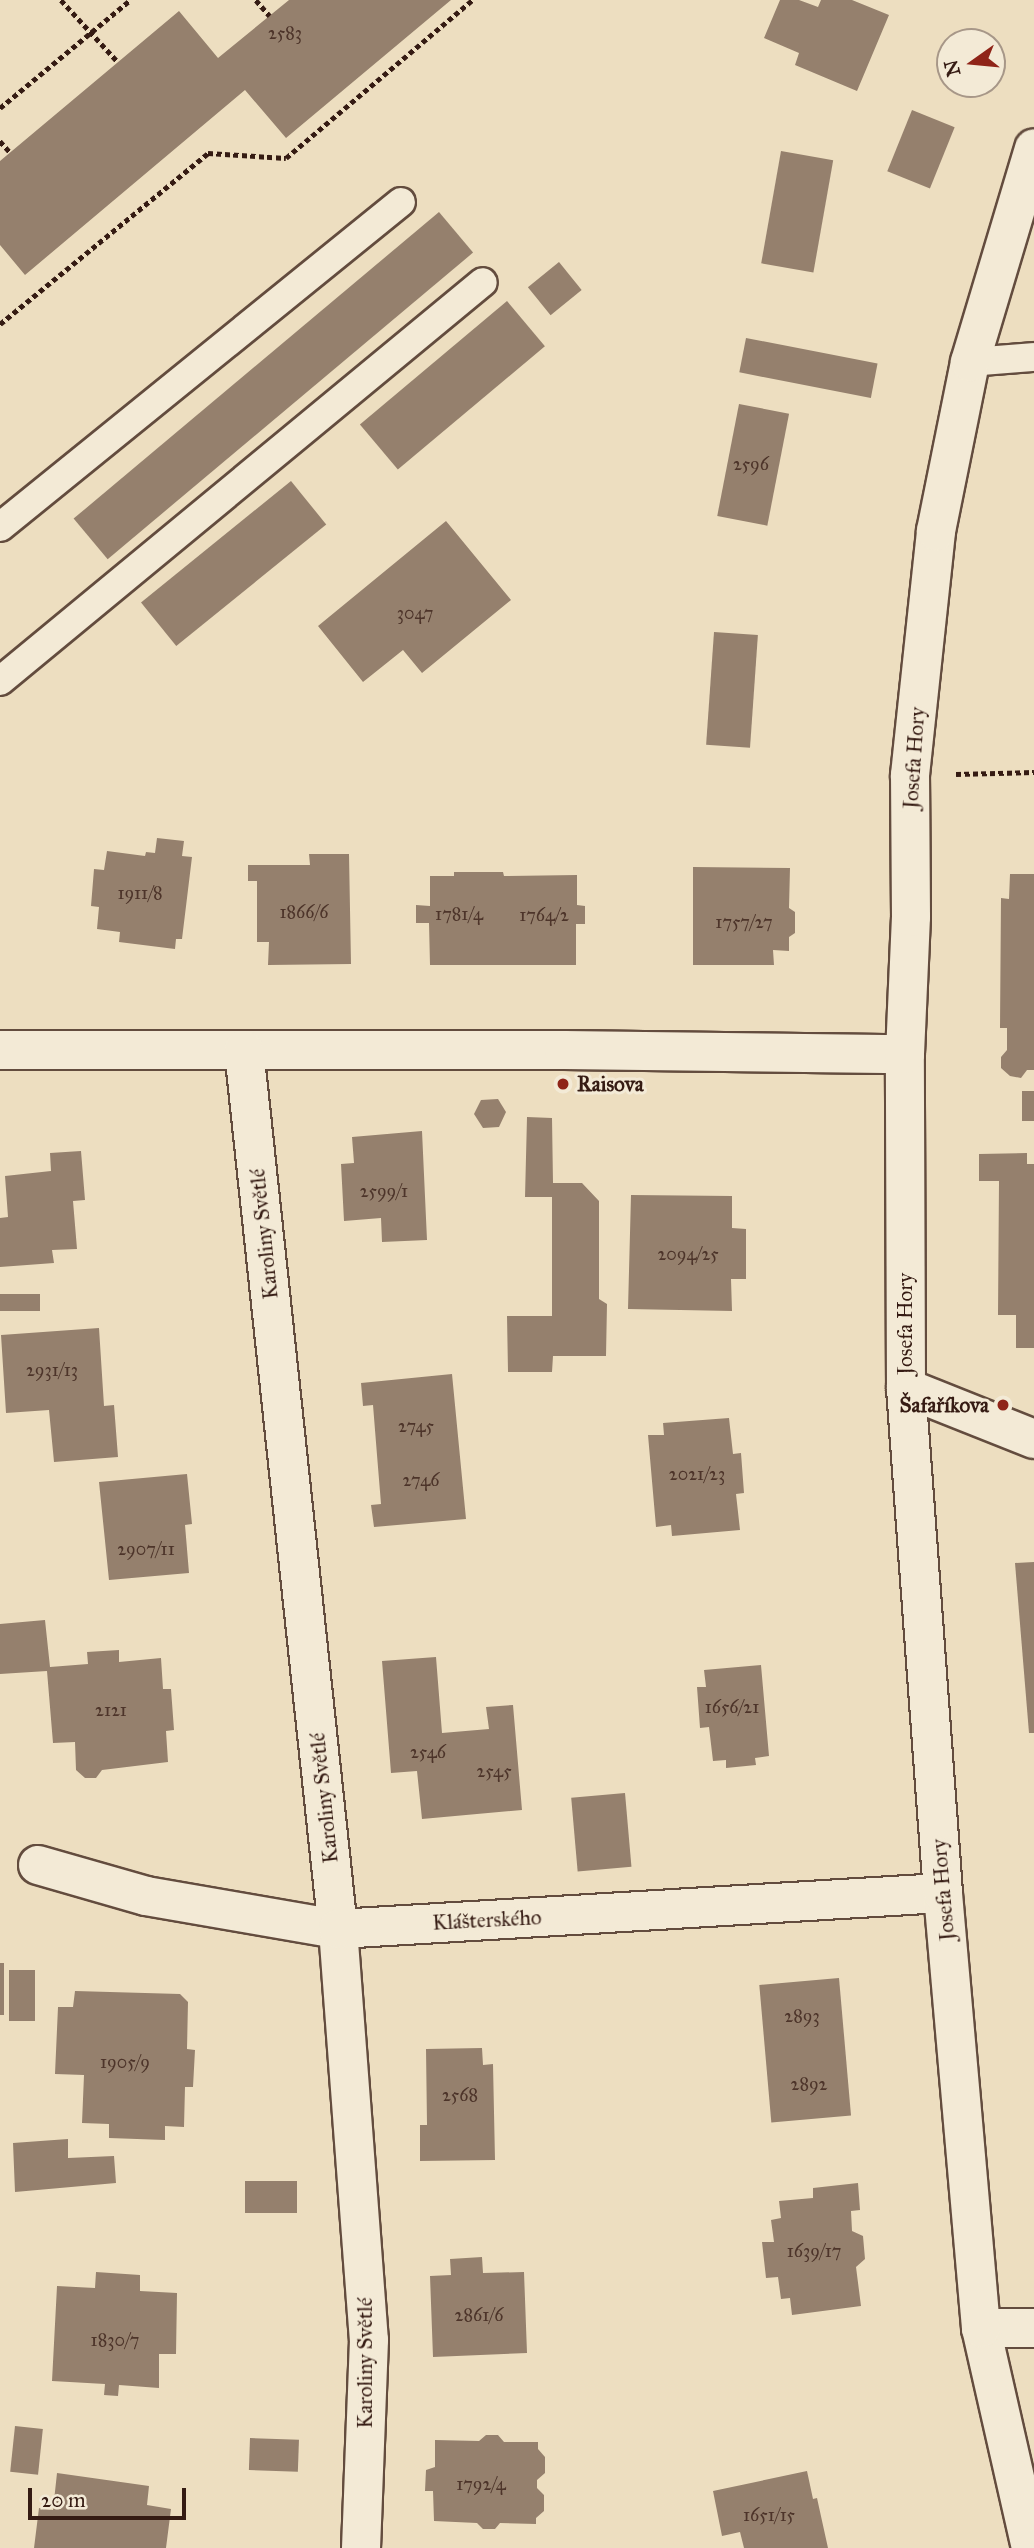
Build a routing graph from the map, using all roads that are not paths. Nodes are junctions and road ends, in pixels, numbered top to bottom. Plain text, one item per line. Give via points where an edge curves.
1 (1034, 148) edge
2 (401, 202) dead end
3 (483, 282) dead end
4 (1034, 357) edge
5 (970, 362) junction
6 (0, 527) edge
7 (0, 681) edge
8 (0, 1050) edge
9 (244, 1050) junction
10 (905, 1054) junction
11 (905, 1388) junction
12 (1034, 1440) edge
13 (38, 1865) dead end
14 (943, 1893) junction
15 (338, 1929) junction
16 (981, 2328) junction
17 (1034, 2328) edge
18 (361, 2548) edge
19 (1031, 2548) edge

1 - 5 street, Josefa Hory
2 - 6 lane
3 - 7 lane
4 - 5 lane
5 - 10 street, Josefa Hory via 936,531 910,775 911,917
8 - 9 street
9 - 10 street
9 - 15 street, Karoliny Světlé
10 - 11 street, Josefa Hory
11 - 12 street
11 - 14 street, Josefa Hory
13 - 15 street, Klášterského via 146,1896
14 - 15 street, Klášterského
14 - 16 street, Josefa Hory
15 - 18 street, Karoliny Světlé via 369,2340
16 - 17 street
16 - 19 street, Josefa Hory

